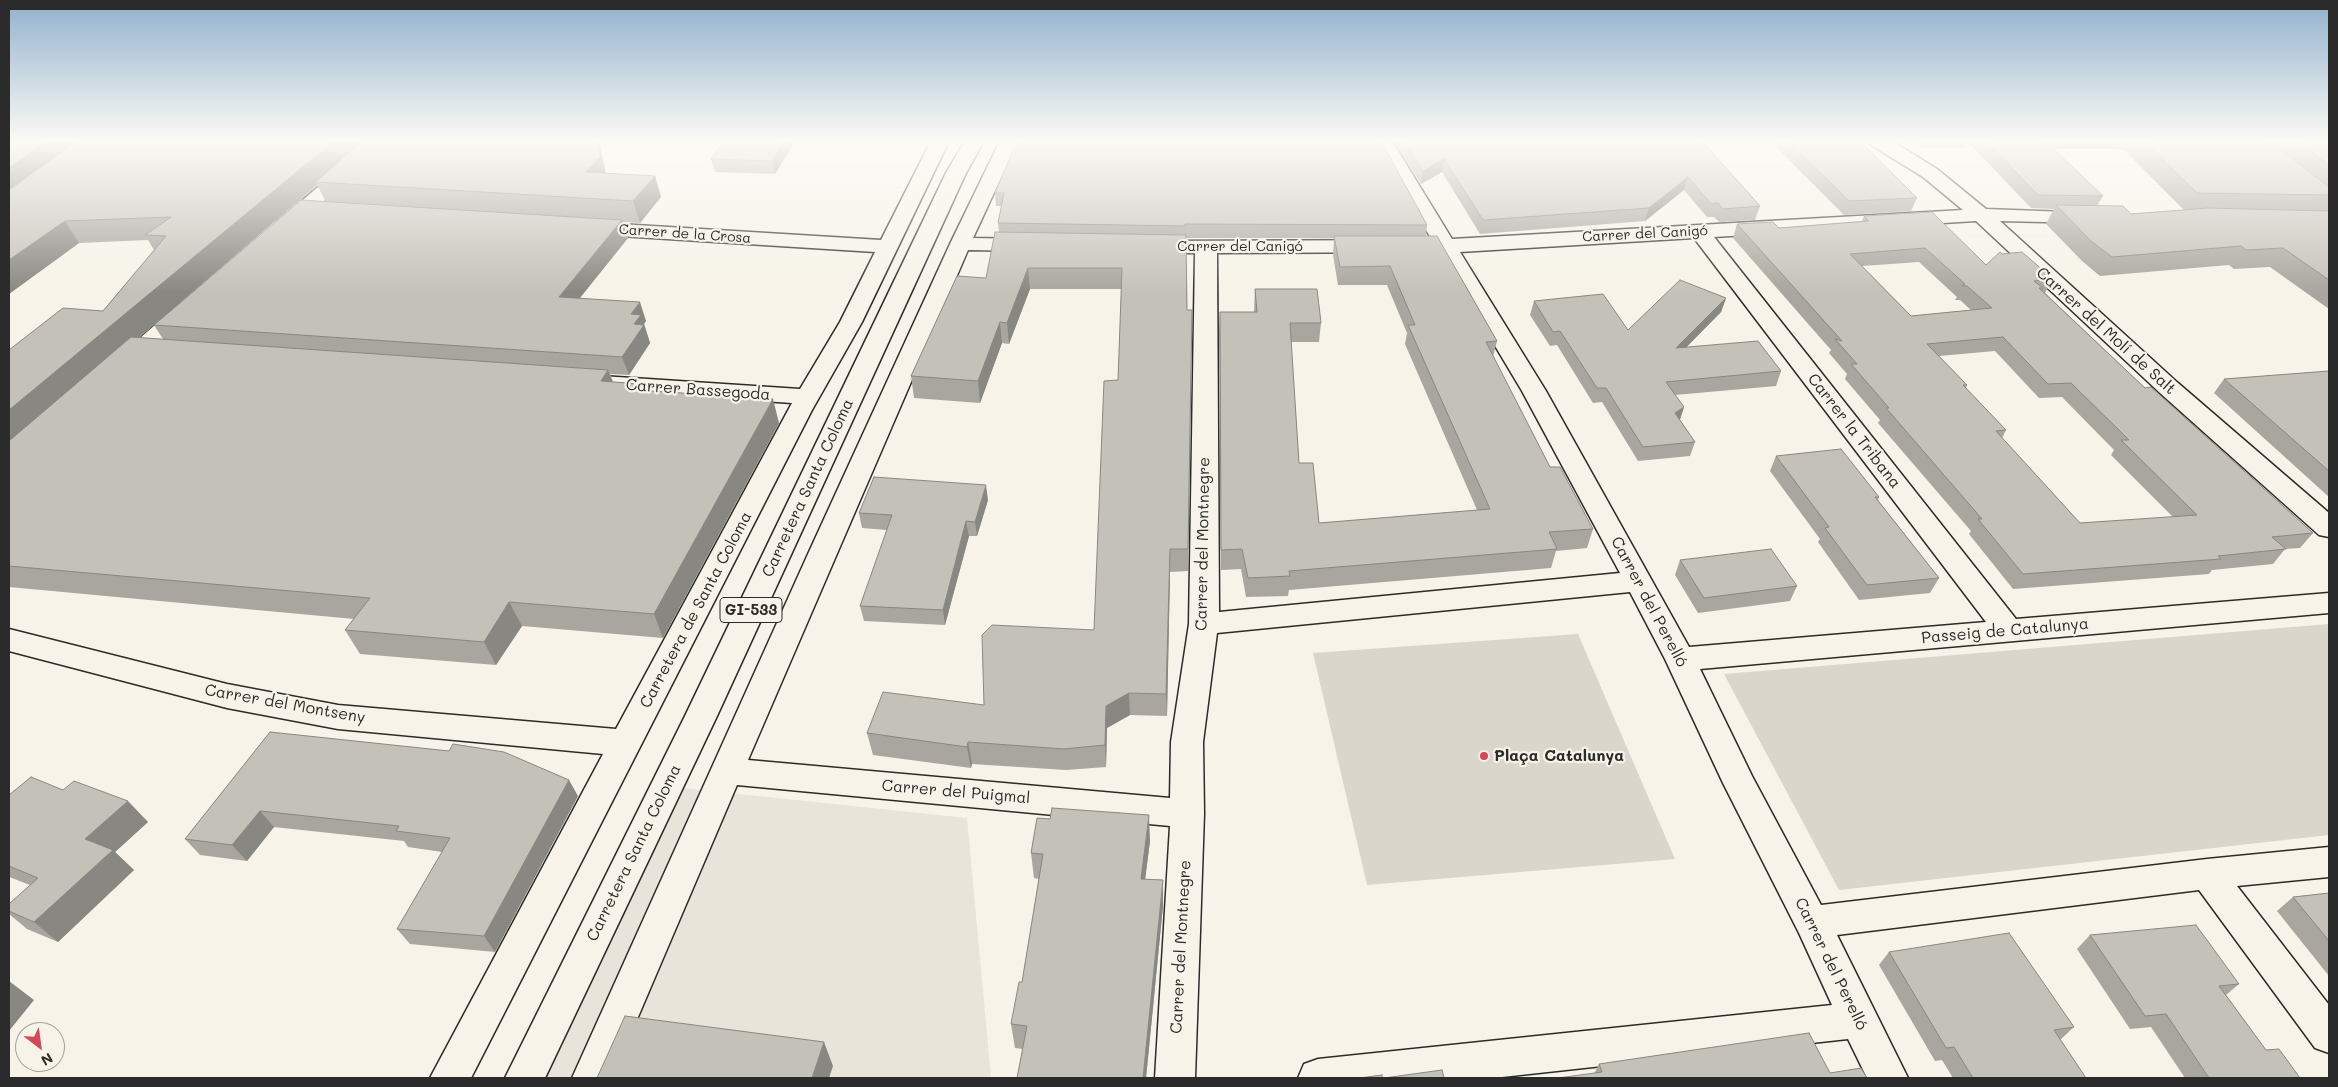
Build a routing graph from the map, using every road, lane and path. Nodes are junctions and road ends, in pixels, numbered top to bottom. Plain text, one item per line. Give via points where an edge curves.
1 (324, 192) edge
2 (915, 192) edge
3 (947, 192) edge
4 (985, 192) edge
5 (1414, 192) edge
6 (1953, 192) edge
7 (303, 210) junction
8 (332, 212) edge
9 (1982, 215) junction
10 (2111, 218) edge
11 (567, 226) edge
12 (1699, 231) junction
13 (266, 242) edge
14 (960, 244) junction
15 (1046, 245) edge
16 (1126, 246) edge
17 (1448, 246) junction
18 (888, 247) junction
19 (1206, 248) junction
20 (206, 293) edge
21 (139, 351) junction
22 (169, 353) edge
23 (110, 376) edge
24 (578, 382) edge
25 (808, 398) junction
26 (2329, 528) edge
27 (1639, 581) junction
28 (2329, 603) edge
29 (1204, 624) junction
30 (2009, 631) junction
31 (9, 640) edge
32 (1680, 659) junction
33 (626, 743) junction
34 (726, 771) junction
35 (1187, 814) junction
36 (2329, 862) edge
37 (2207, 874) junction
38 (1812, 922) junction
39 (1858, 1020) junction
40 (2329, 1035) edge
41 (450, 1078) edge
42 (525, 1078) edge
43 (592, 1078) edge
44 (1175, 1078) edge
45 (1318, 1078) edge
46 (1888, 1078) edge

1 - 7 street
2 - 18 street, Carretera de Santa Coloma
3 - 42 street, Carretera Santa Coloma / GI-533 via 701,716
4 - 14 street
5 - 17 street, Carrer del Perelló
6 - 9 street, Carrer del Molí de Salt
7 - 8 street
7 - 13 street
9 - 10 street, Carrer del Canigó
9 - 12 street, Carrer del Canigó
9 - 26 street, Carrer del Molí de Salt via 2169,388
11 - 18 street, Carrer de la Crosa
12 - 17 street, Carrer del Canigó
12 - 30 street, Carrer la Tribana
14 - 15 street
14 - 34 street
16 - 19 street, Carrer del Canigó
17 - 19 street, Carrer del Canigó
17 - 27 street, Carrer del Perelló via 1534,391
18 - 25 street, Carretera de Santa Coloma
19 - 29 street, Carrer del Montnegre
20 - 21 street
21 - 22 street
21 - 23 street
24 - 25 street, Carrer Bassegoda
25 - 33 street, Carretera de Santa Coloma
27 - 29 street
27 - 32 street, Carrer del Perelló
28 - 30 street, Passeig de Catalunya
29 - 35 street, Carrer del Montnegre via 1187,742
30 - 32 street, Passeig de Catalunya
31 - 33 street, Carrer del Montseny via 227,696 338,718
32 - 38 street, Carrer del Perelló via 1739,783
33 - 41 street, Carretera de Santa Coloma
34 - 35 street, Carrer del Puigmal
34 - 43 street
35 - 44 street, Carrer del Montnegre
36 - 37 street
37 - 38 street
37 - 40 street
38 - 39 street, Carrer del Perelló
39 - 45 street
39 - 46 street, Carrer del Perelló

